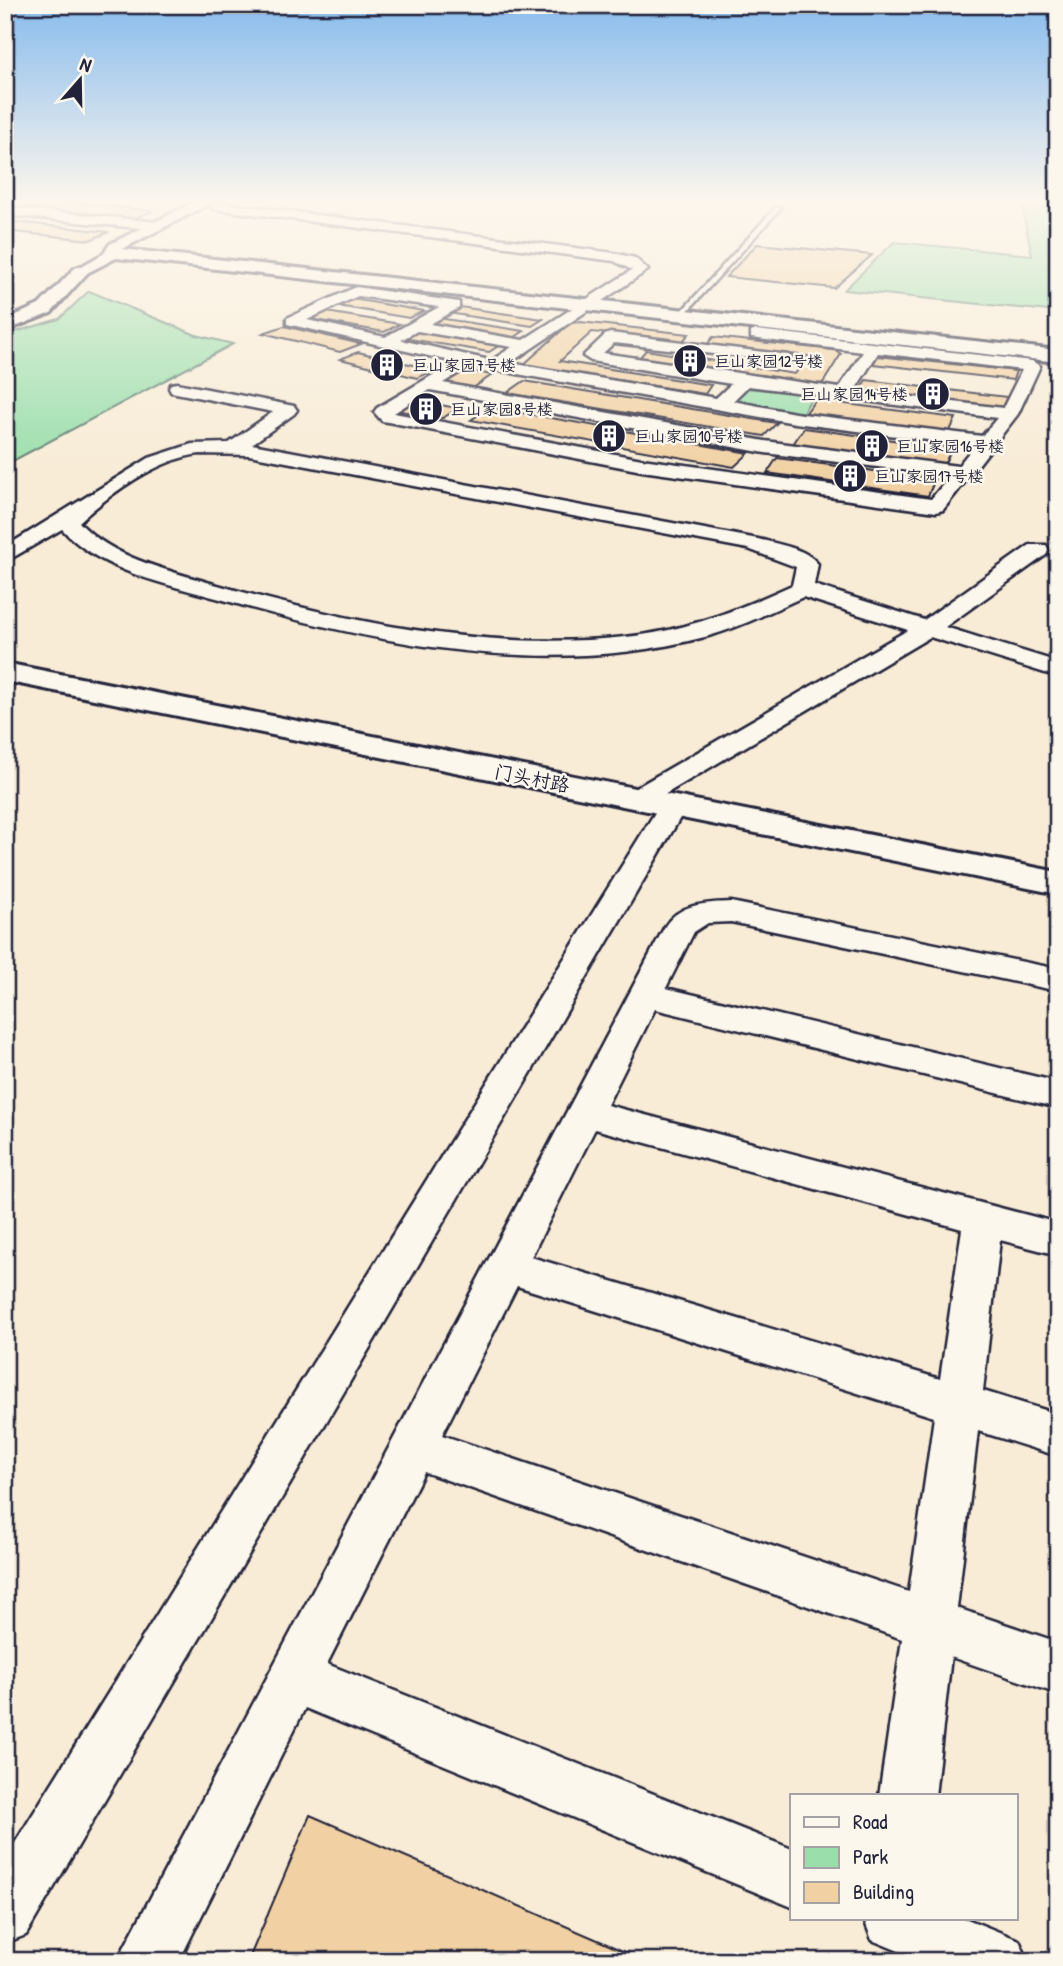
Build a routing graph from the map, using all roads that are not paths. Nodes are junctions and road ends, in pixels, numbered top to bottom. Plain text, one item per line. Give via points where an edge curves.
1 (59, 294) edge
2 (350, 294) edge
3 (377, 294) edge
4 (500, 294) edge
5 (603, 294) edge
6 (700, 294) edge
7 (588, 303) junction
8 (322, 307) junction
9 (346, 311) dead end
10 (437, 314) junction
11 (682, 314) junction
12 (572, 315) junction
13 (462, 317) dead end
14 (395, 319) dead end
15 (417, 325) junction
16 (5, 326) edge
17 (524, 327) dead end
18 (709, 330) junction
19 (548, 331) junction
20 (388, 341) junction
21 (527, 345) junction
22 (692, 348) junction
23 (873, 348) junction
24 (1058, 356) edge
25 (469, 360) junction
26 (788, 360) dead end
27 (495, 365) junction
28 (744, 381) junction
29 (428, 385) junction
30 (177, 388) dead end
31 (844, 393) junction
32 (720, 404) junction
33 (1009, 414) junction
34 (795, 418) junction
35 (987, 442) junction
36 (765, 446) junction
37 (233, 449) junction
38 (963, 472) junction
39 (80, 509) junction
40 (1038, 550) dead end
41 (5, 556) edge
42 (802, 589) junction
43 (928, 629) junction
44 (1058, 670) edge
45 (5, 672) edge
46 (655, 803) junction
47 (1058, 883) edge
48 (1058, 980) edge
49 (646, 995) junction
50 (1058, 1095) edge
51 (585, 1113) junction
52 (983, 1219) junction
53 (1058, 1239) edge
54 (506, 1266) junction
55 (959, 1405) junction
56 (1058, 1435) edge
57 (412, 1447) junction
58 (931, 1624) junction
59 (1058, 1668) edge
60 (293, 1677) junction
61 (907, 1794) edge
62 (790, 1877) edge
63 (5, 1914) edge
64 (896, 1920) edge
65 (147, 1961) edge
66 (998, 1961) edge

1 - 16 street via 45,309
2 - 8 street
3 - 10 street via 454,304
4 - 7 street
5 - 7 street
6 - 11 lane
7 - 11 street
7 - 12 street
8 - 9 street
8 - 20 street via 292,321
10 - 13 street
10 - 15 street
11 - 24 street
12 - 18 street
12 - 19 street
14 - 15 street
15 - 20 street
15 - 21 street
17 - 19 street
18 - 22 street
18 - 23 street
19 - 21 street
20 - 25 street
21 - 27 street
22 - 26 street
22 - 28 street via 610,338 591,356
23 - 31 street via 867,369
23 - 33 street via 1032,366 1016,387
25 - 27 street
25 - 29 street
27 - 32 street
28 - 31 street
28 - 32 street
29 - 36 street
29 - 38 street via 383,412 387,417 642,465 936,506
30 - 37 street via 288,410
31 - 33 street
32 - 34 street
33 - 35 street
34 - 35 street
34 - 36 street
35 - 38 street
36 - 38 street
37 - 39 street via 186,450 164,457
37 - 42 street via 751,543 807,564
39 - 41 street
39 - 42 street via 67,522 74,531 96,547 176,579 362,629 468,644 558,647 684,635 729,622
40 - 43 street
42 - 43 street
43 - 44 street
43 - 46 street
45 - 46 street, 门头村路
46 - 47 street, 门头村路
46 - 63 street
48 - 49 street via 731,912 701,913 681,926
49 - 50 street
49 - 51 street
51 - 52 street
51 - 54 street
52 - 53 street
52 - 55 street
54 - 55 street
54 - 57 street
55 - 56 street
55 - 58 street
57 - 58 street
57 - 60 street
58 - 59 street
58 - 61 street
60 - 62 street
60 - 65 street
64 - 66 street

